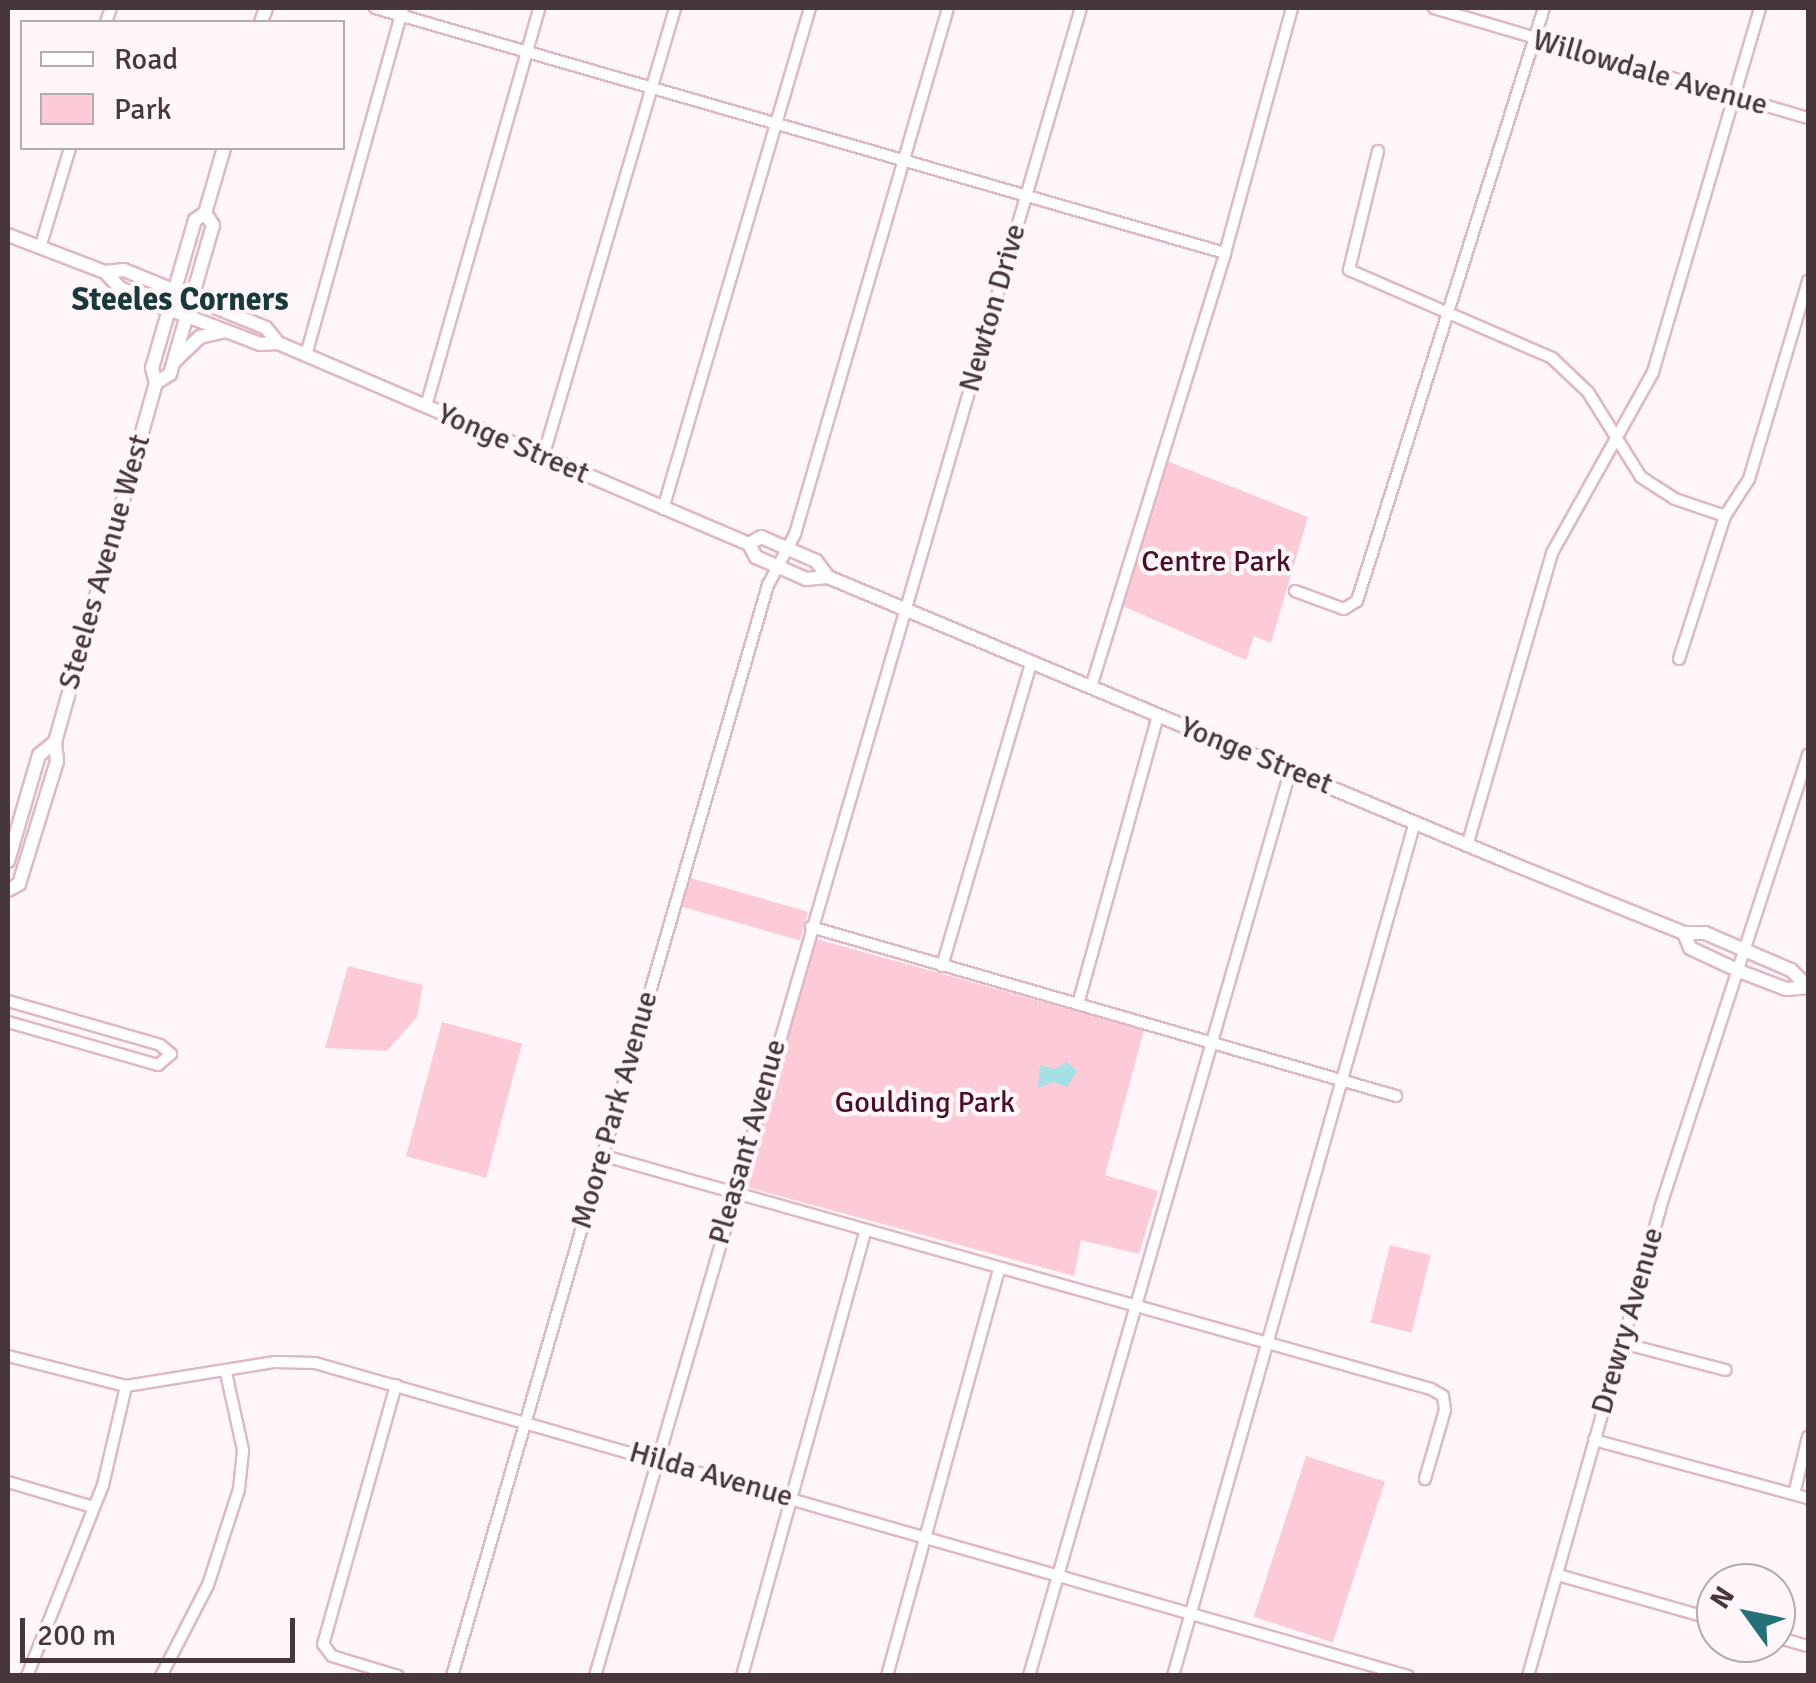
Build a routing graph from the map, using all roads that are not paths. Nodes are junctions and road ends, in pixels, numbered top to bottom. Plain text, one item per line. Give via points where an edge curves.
1 (375, 8) edge
2 (540, 8) edge
3 (676, 8) edge
4 (810, 8) edge
5 (948, 8) edge
6 (1081, 8) edge
7 (1292, 8) edge
8 (1434, 8) edge
9 (1544, 8) edge
10 (1760, 8) edge
11 (402, 12) edge
12 (1534, 39) junction
13 (527, 50) junction
14 (652, 86) junction
15 (1734, 98) junction
16 (1808, 118) edge
17 (776, 123) junction
18 (69, 150) edge
19 (223, 150) edge
20 (1378, 151) dead end
21 (906, 163) junction
22 (1026, 195) junction
23 (205, 212) junction
24 (8, 235) edge
25 (40, 248) junction
26 (1225, 253) junction
27 (105, 272) junction
28 (1808, 281) edge
29 (175, 292) junction
30 (190, 298) junction
31 (170, 310) junction
32 (1452, 314) junction
33 (186, 315) junction
34 (227, 331) junction
35 (278, 343) junction
36 (306, 354) junction
37 (173, 364) junction
38 (156, 383) junction
39 (426, 406) junction
40 (1615, 445) junction
41 (542, 457) junction
42 (663, 509) junction
43 (1726, 516) junction
44 (749, 544) junction
45 (788, 549) junction
46 (779, 567) junction
47 (828, 576) junction
48 (1295, 590) dead end
49 (902, 608) junction
50 (1679, 659) dead end
51 (1031, 664) junction
52 (1092, 687) junction
53 (1158, 715) junction
54 (55, 742) junction
55 (1808, 755) edge
56 (1291, 768) junction
57 (1415, 822) junction
58 (18, 828) junction
59 (35, 832) junction
60 (1467, 846) junction
61 (8, 860) edge
62 (8, 890) edge
63 (812, 928) junction
64 (1684, 934) junction
65 (1747, 953) junction
66 (942, 966) junction
67 (1739, 971) junction
68 (1808, 987) edge
69 (8, 1001) edge
70 (1078, 1004) junction
71 (8, 1022) edge
72 (1209, 1040) junction
73 (148, 1042) junction
74 (141, 1060) junction
75 (1343, 1080) junction
76 (1396, 1096) dead end
77 (601, 1155) junction
78 (733, 1193) junction
79 (865, 1232) junction
80 (999, 1270) junction
81 (1133, 1307) junction
82 (1268, 1342) junction
83 (1622, 1343) junction
84 (8, 1356) edge
85 (1726, 1370) dead end
86 (226, 1373) junction
87 (396, 1385) junction
88 (126, 1386) junction
89 (525, 1423) junction
90 (1808, 1437) edge
91 (1594, 1440) junction
92 (657, 1459) junction
93 (1425, 1480) dead end
94 (8, 1482) edge
95 (1794, 1494) junction
96 (793, 1498) junction
97 (1808, 1498) edge
98 (93, 1507) junction
99 (926, 1536) junction
100 (1056, 1575) junction
101 (1558, 1575) junction
102 (1191, 1613) junction
103 (1696, 1614) edge
104 (27, 1676) edge
105 (162, 1676) edge
106 (398, 1676) edge
107 (452, 1676) edge
108 (595, 1676) edge
109 (742, 1676) edge
110 (887, 1676) edge
111 (1028, 1676) edge
112 (1173, 1676) edge
113 (1408, 1676) edge
114 (1528, 1676) edge

1 - 11 street
2 - 13 street
3 - 14 street
4 - 17 street
5 - 21 street, Moore Park Avenue
6 - 22 street, Newton Drive
7 - 26 street
8 - 12 street, Willowdale Avenue
9 - 12 street
10 - 15 street
11 - 13 street
11 - 36 street
12 - 15 street, Willowdale Avenue
12 - 32 street
13 - 14 street
13 - 39 street
14 - 17 street
14 - 41 street
15 - 16 street, Willowdale Avenue
15 - 40 street via 1653,372
17 - 21 street
17 - 42 street
18 - 25 street
19 - 23 main road
20 - 32 street via 1349,270
21 - 22 street
21 - 45 street, Moore Park Avenue
22 - 26 street
22 - 49 street, Newton Drive
23 - 29 main road, Steeles Avenue West via 195,220
23 - 30 main road, Steeles Avenue West via 213,225
24 - 25 main road, Yonge Street
25 - 27 main road, Yonge Street
26 - 52 street
27 - 29 main road, Yonge Street via 124,270
27 - 31 main road, Yonge Street via 120,288
28 - 43 street via 1749,479
29 - 30 main road, Yonge Street
29 - 31 main road, Steeles Avenue West
30 - 33 main road, Steeles Avenue West
30 - 35 main road, Yonge Street via 266,328
31 - 33 main road, Yonge Street
31 - 38 main road, Steeles Avenue West via 152,368
32 - 40 street via 1552,358 1588,392
32 - 48 street via 1418,423 1401,451 1357,602 1344,609
33 - 34 main road, Yonge Street
33 - 37 main road, Steeles Avenue West
34 - 35 main road, Yonge Street
34 - 37 main road via 200,337
35 - 36 main road, Yonge Street
36 - 39 main road, Yonge Street
37 - 38 main road, Steeles Avenue West
38 - 54 main road, Steeles Avenue West
39 - 41 main road, Yonge Street
40 - 43 street via 1641,477 1674,499
40 - 60 street via 1573,507 1552,553
41 - 42 main road, Yonge Street
42 - 44 main road, Yonge Street
43 - 50 street
44 - 45 main road, Yonge Street via 762,538
44 - 46 main road, Yonge Street via 756,557
45 - 46 street, Moore Park Avenue
45 - 47 main road, Yonge Street via 816,560
46 - 47 main road, Yonge Street via 806,579
46 - 77 street, Moore Park Avenue via 768,586
47 - 49 main road, Yonge Street
49 - 51 main road, Yonge Street
49 - 63 street, Pleasant Avenue
51 - 52 main road, Yonge Street
51 - 66 street
52 - 53 main road, Yonge Street
53 - 56 main road, Yonge Street
53 - 70 street
54 - 58 main road, Steeles Avenue West via 39,755
54 - 59 main road, Steeles Avenue West via 57,761
55 - 65 street, Drewry Avenue
56 - 57 main road, Yonge Street
56 - 72 street
57 - 60 main road, Yonge Street
57 - 75 street
58 - 59 main road
58 - 61 main road, Steeles Avenue West
59 - 62 main road, Steeles Avenue West via 20,884
60 - 64 main road, Yonge Street
63 - 66 street
63 - 78 street, Pleasant Avenue
64 - 65 main road, Yonge Street via 1705,933
64 - 67 main road, Yonge Street via 1690,948
65 - 67 street, Drewry Avenue
65 - 68 main road, Yonge Street via 1790,970
66 - 70 street
67 - 68 main road, Yonge Street via 1786,988
67 - 83 street, Drewry Avenue
69 - 73 street
70 - 72 street
71 - 74 street
72 - 75 street
72 - 81 street
73 - 74 street
73 - 74 street via 171,1054 168,1063
75 - 76 street
75 - 82 street
77 - 78 street
77 - 89 street, Moore Park Avenue
78 - 79 street
78 - 92 street, Pleasant Avenue
79 - 80 street
79 - 96 street
80 - 81 street
80 - 99 street
81 - 82 street
81 - 100 street
82 - 93 street via 1444,1396
82 - 102 street
83 - 85 street
83 - 91 street, Drewry Avenue
84 - 88 street, Hilda Avenue
86 - 87 street, Hilda Avenue via 274,1362 315,1363
86 - 88 street, Hilda Avenue
86 - 105 street via 243,1450 239,1489 208,1586
87 - 89 street, Hilda Avenue
87 - 106 street via 323,1644 332,1656
88 - 98 street
89 - 92 street, Hilda Avenue
89 - 107 street, Moore Park Avenue
90 - 95 street
91 - 95 street
91 - 101 street, Drewry Avenue
92 - 96 street, Hilda Avenue
92 - 108 street, Pleasant Avenue
94 - 98 street
95 - 97 street
96 - 99 street, Hilda Avenue
96 - 109 street
98 - 104 street
99 - 100 street, Hilda Avenue
99 - 110 street
100 - 102 street, Hilda Avenue
100 - 111 street
101 - 103 street
101 - 114 street, Drewry Avenue
102 - 112 street
102 - 113 street, Hilda Avenue

